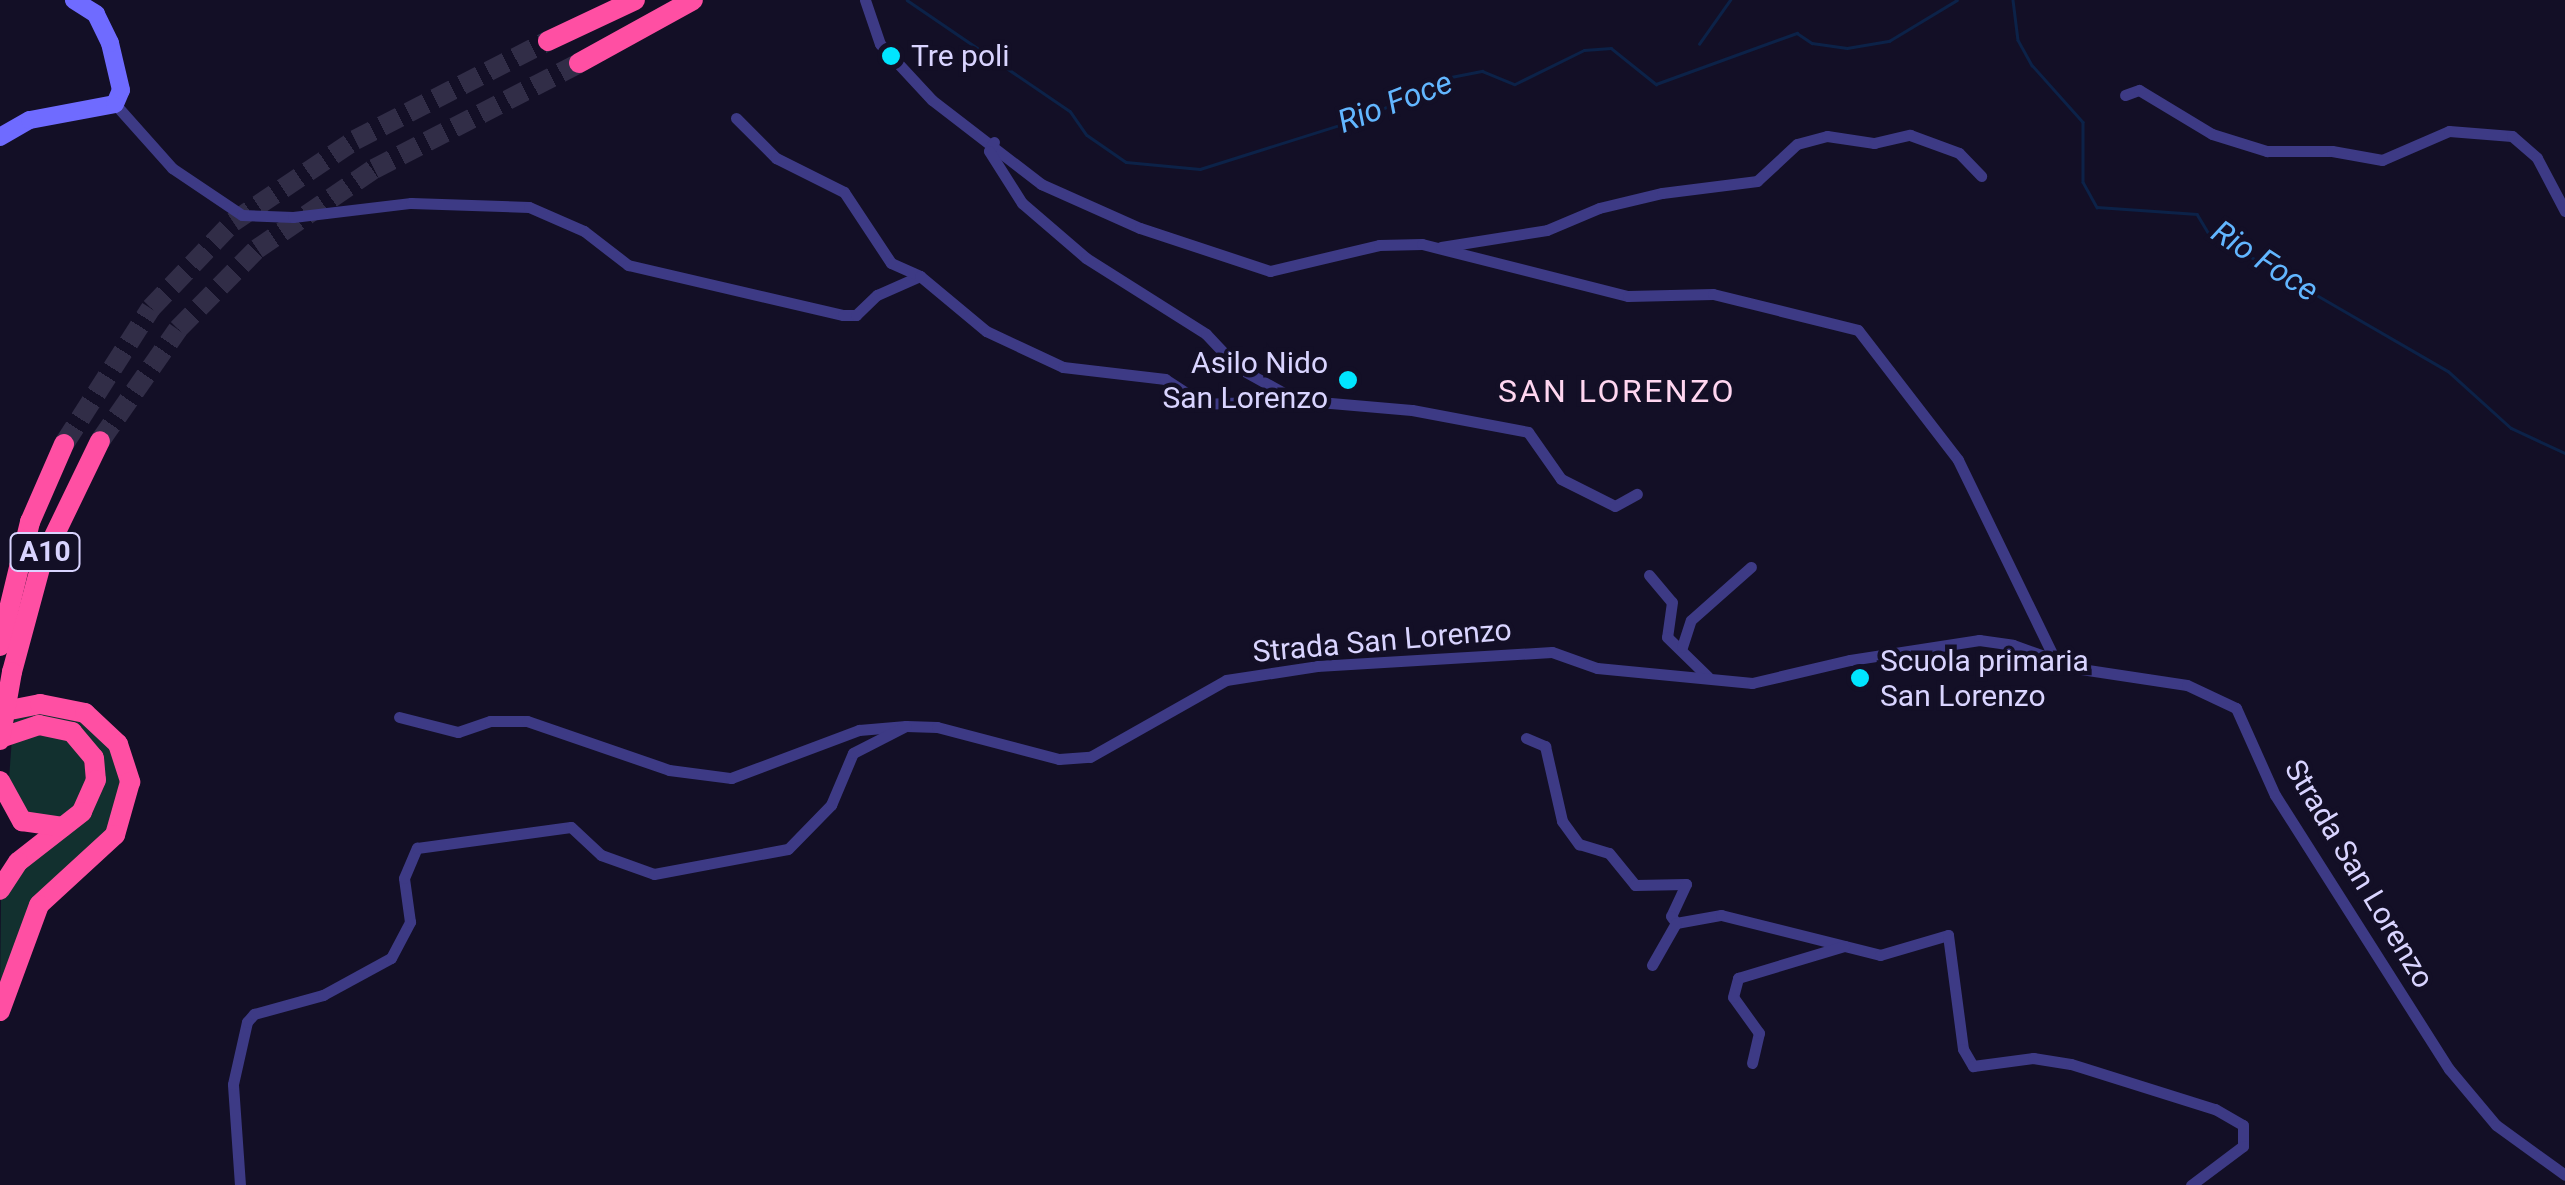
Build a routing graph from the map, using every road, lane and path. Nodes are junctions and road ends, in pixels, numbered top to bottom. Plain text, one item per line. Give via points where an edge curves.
1 (74, 0) edge
2 (634, 0) edge
3 (693, 0) edge
4 (864, 0) edge
5 (548, 41) tunnel mouth
6 (578, 63) tunnel mouth
7 (2125, 94) dead end
8 (115, 104) junction
9 (736, 118) dead end
10 (0, 138) edge
11 (994, 142) junction
12 (1981, 176) dead end
13 (2565, 211) edge
14 (1441, 247) junction
15 (920, 276) junction
16 (1296, 400) junction
17 (100, 441) tunnel mouth
18 (64, 444) tunnel mouth
19 (1637, 494) dead end
20 (30, 522) junction
21 (1751, 567) dead end
22 (1650, 575) dead end
23 (0, 585) edge
24 (0, 646) edge
25 (1682, 646) junction
26 (2055, 660) junction
27 (1708, 677) junction
28 (0, 712) edge
29 (399, 718) dead end
30 (906, 726) junction
31 (1526, 738) dead end
32 (0, 739) edge
33 (0, 781) edge
34 (63, 827) junction
35 (0, 890) edge
36 (1676, 923) junction
37 (1846, 946) junction
38 (1652, 966) dead end
39 (0, 1012) edge
40 (1752, 1062) dead end
41 (2565, 1175) edge
42 (240, 1185) edge
43 (2191, 1185) edge

1 - 8 main road via 96,14 110,43 121,90
2 - 5 highway
3 - 6 highway
4 - 11 street via 880,44 916,84
7 - 13 street via 2139,90 2212,134 2267,150 2382,160 2449,132 2512,136 2536,158
8 - 10 main road via 30,120
8 - 15 street via 172,168 242,215 294,217 411,203 529,207 584,231 628,265 844,315 856,315 877,295
9 - 15 street via 776,158 844,192 891,263
11 - 14 street via 1024,172 1080,204 1270,271 1399,242
11 - 16 street via 989,151 1022,203 1086,258
12 - 14 street via 1959,153 1910,135 1874,143 1826,136 1797,144 1757,181 1662,193 1599,208 1547,230
14 - 26 street via 1628,296 1713,294 1858,330 1958,460
15 - 16 street via 986,331 1063,367 1165,379 1203,404
16 - 19 street via 1412,410 1528,432 1561,479 1615,506
17 - 32 highway, A10, bridge via 48,546
18 - 20 highway, A10
20 - 23 highway
20 - 24 highway, A10
21 - 25 street via 1691,620
22 - 25 street via 1672,602 1667,637
25 - 27 street
26 - 27 street, Strada San Lorenzo via 1979,640 1752,684
26 - 41 street, Strada San Lorenzo via 2130,680 2187,685 2236,708 2276,794 2449,1069 2496,1125
27 - 30 street, Strada San Lorenzo via 1597,668 1552,652 1318,666 1226,680 1112,746 1075,759
28 - 39 highway via 40,704 84,713 118,744 130,782 127,811 115,835 39,906
29 - 30 street, Strada San Lorenzo via 458,732 490,721 527,721 712,778 752,772 859,730
30 - 42 street via 853,754 832,805 788,849 654,874 602,855 571,827 417,848 404,878 410,922 390,958 323,996 247,1022 233,1084
31 - 36 street via 1544,746 1562,822 1579,844 1609,854 1636,884 1686,884 1671,916
32 - 34 highway via 49,725 72,732 88,748 94,792
33 - 34 highway via 22,821
34 - 35 highway via 18,862
36 - 37 street via 1721,915
36 - 38 street
37 - 40 street via 1738,978 1733,997 1758,1032
37 - 43 street via 1880,955 1939,935 1952,940 1963,1049 1973,1066 2034,1058 2070,1064 2243,1125 2243,1146

